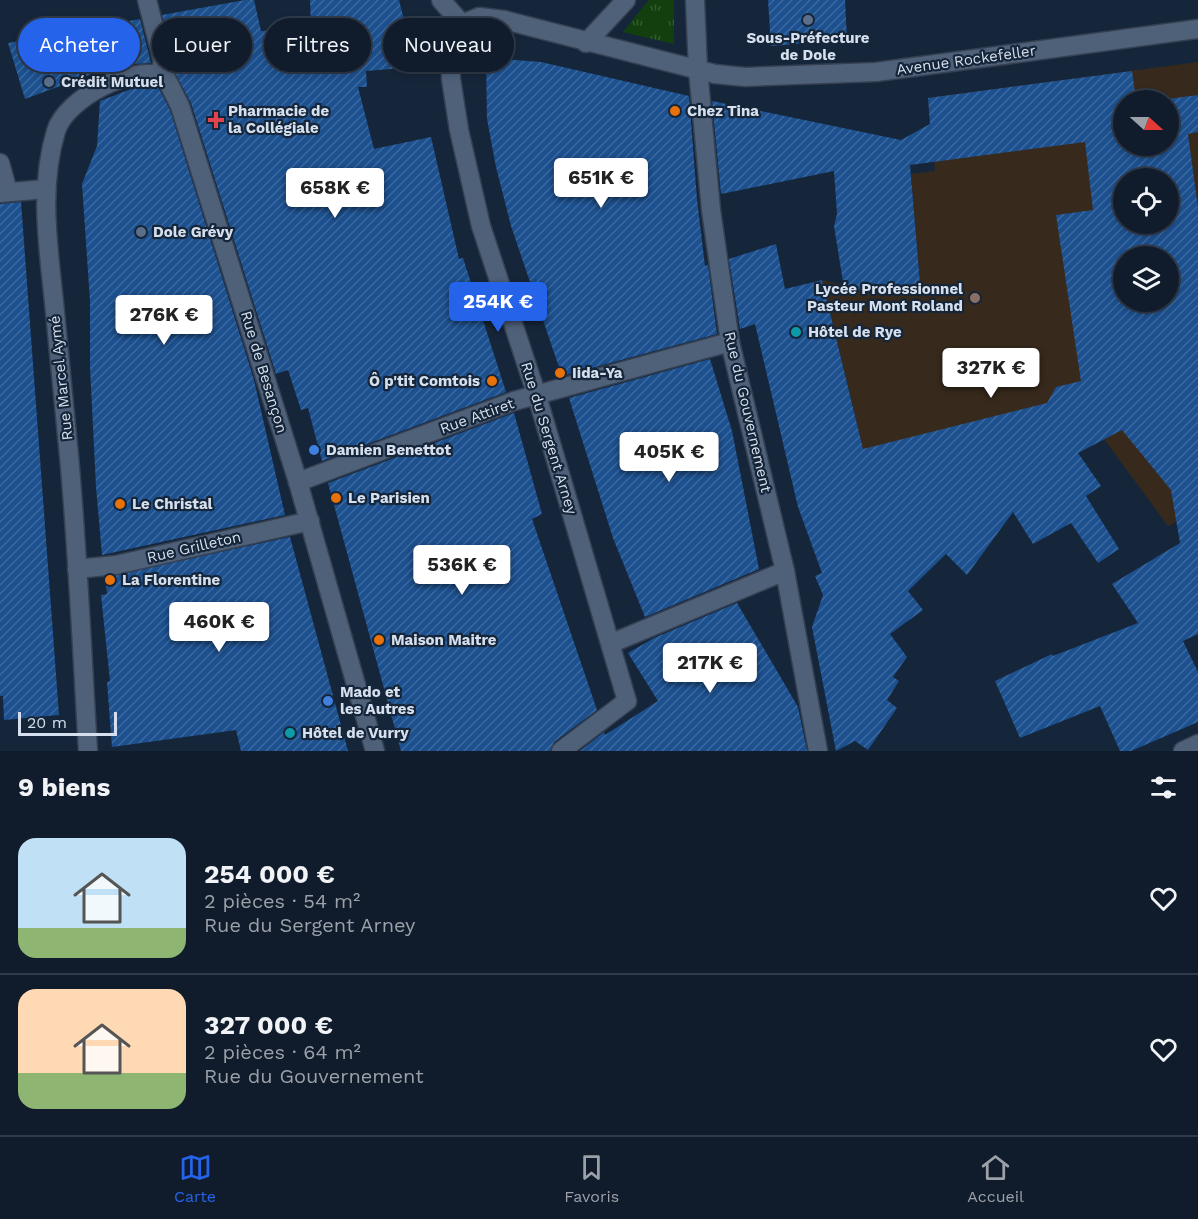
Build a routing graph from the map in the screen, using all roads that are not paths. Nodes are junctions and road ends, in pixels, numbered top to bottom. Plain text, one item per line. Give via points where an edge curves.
1 (147, 0) edge
2 (441, 0) edge
3 (626, 0) edge
4 (695, 0) edge
5 (457, 18) edge
6 (514, 23) edge
7 (1198, 29) edge
8 (586, 43) junction
9 (698, 70) junction
10 (450, 72) edge
11 (159, 75) junction
12 (0, 163) edge
13 (46, 189) junction
14 (4, 192) edge
15 (730, 342) junction
16 (537, 396) junction
17 (298, 482) junction
18 (310, 521) junction
19 (77, 568) junction
20 (785, 571) junction
21 (612, 643) junction
22 (1198, 744) edge
23 (88, 751) edge
24 (375, 751) edge
25 (561, 751) edge
26 (818, 751) edge
27 (1183, 751) edge

1 - 11 street via 163,62
2 - 5 street
3 - 8 street
4 - 9 street, Rue du Gouvernement
6 - 8 street, Avenue Rockefeller
7 - 9 street, Avenue Rockefeller via 876,72 745,76
8 - 9 street, Avenue Rockefeller
9 - 15 street, Rue du Gouvernement via 711,210
10 - 16 street, Rue du Sergent Arney via 482,226
11 - 13 street, Rue Marcel Aymé via 142,73 91,92 63,117 52,147
11 - 17 street, Rue de Besançon via 172,86 180,106
12 - 14 street
13 - 14 street
13 - 19 street, Rue Marcel Aymé
15 - 16 street, Rue Attiret
15 - 20 street, Rue du Gouvernement
16 - 17 street, Rue Attiret via 514,401
16 - 21 street, Rue du Sergent Arney
17 - 18 street, Rue de Besançon
18 - 19 street, Rue Grilleton via 116,565
18 - 24 street, Rue de Besançon
19 - 23 street, Rue Marcel Aymé
20 - 21 street
20 - 26 street, Rue du Gouvernement
21 - 25 street, Rue du Sergent Arney via 627,701
22 - 27 street

